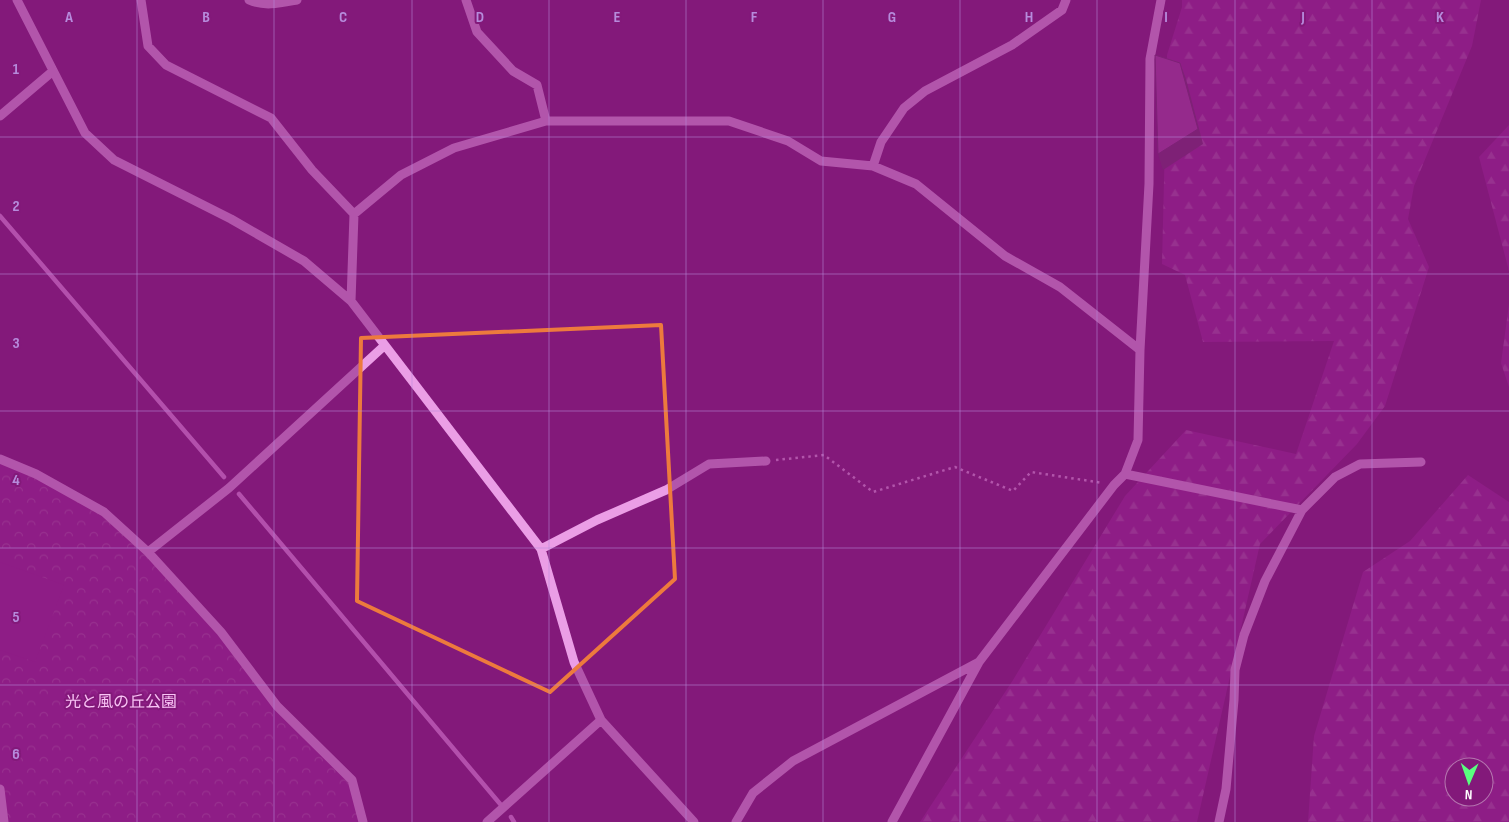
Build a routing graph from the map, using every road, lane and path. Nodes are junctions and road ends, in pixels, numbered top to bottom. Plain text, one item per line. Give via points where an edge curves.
1 (16, 0) edge
2 (140, 0) edge
3 (249, 0) edge
4 (297, 0) edge
5 (466, 0) edge
6 (1066, 0) edge
7 (1161, 0) edge
8 (53, 70) junction
9 (0, 116) edge
10 (546, 121) junction
11 (873, 166) junction
12 (354, 214) junction
13 (350, 301) junction
14 (384, 346) junction
15 (1140, 350) junction
16 (0, 459) edge
17 (766, 461) joint
18 (1421, 462) dead end
19 (1125, 474) junction
20 (1114, 484) junction
21 (1302, 510) junction
22 (541, 549) junction
23 (148, 552) junction
24 (978, 662) junction
25 (601, 720) junction
26 (0, 789) edge
27 (4, 822) edge
28 (363, 822) edge
29 (487, 822) edge
30 (694, 822) edge
31 (736, 822) edge
32 (892, 822) edge
33 (1219, 822) edge

1 - 8 street
2 - 12 street via 148,46 166,65 271,118 312,170
3 - 4 street via 256,4 274,4
5 - 10 street via 477,32 513,70 537,85
6 - 11 street via 1062,10 1012,46 925,91 904,108 880,142
7 - 15 street via 1150,59 1149,184
8 - 9 street
8 - 13 street via 85,133 114,160 231,219 304,261
10 - 11 street via 730,121 788,141 822,161
10 - 12 street via 454,148 401,175
11 - 15 street via 916,184 1005,256 1060,287
12 - 13 street
13 - 14 street
14 - 22 street
14 - 23 street via 229,488
15 - 19 street via 1138,440
16 - 23 street via 36,474 104,512
17 - 20 path via 824,455 873,492 955,468 1013,492 1032,472
17 - 22 street via 709,464 666,490
18 - 21 street via 1360,464 1335,477
19 - 20 street
19 - 21 street
20 - 24 street
21 - 33 street via 1264,580 1244,634 1235,670 1226,790
22 - 25 street via 574,662
23 - 28 street via 221,632 277,706 352,780
24 - 31 street via 793,760 752,793
24 - 32 street
25 - 29 street
25 - 30 street
26 - 27 street

